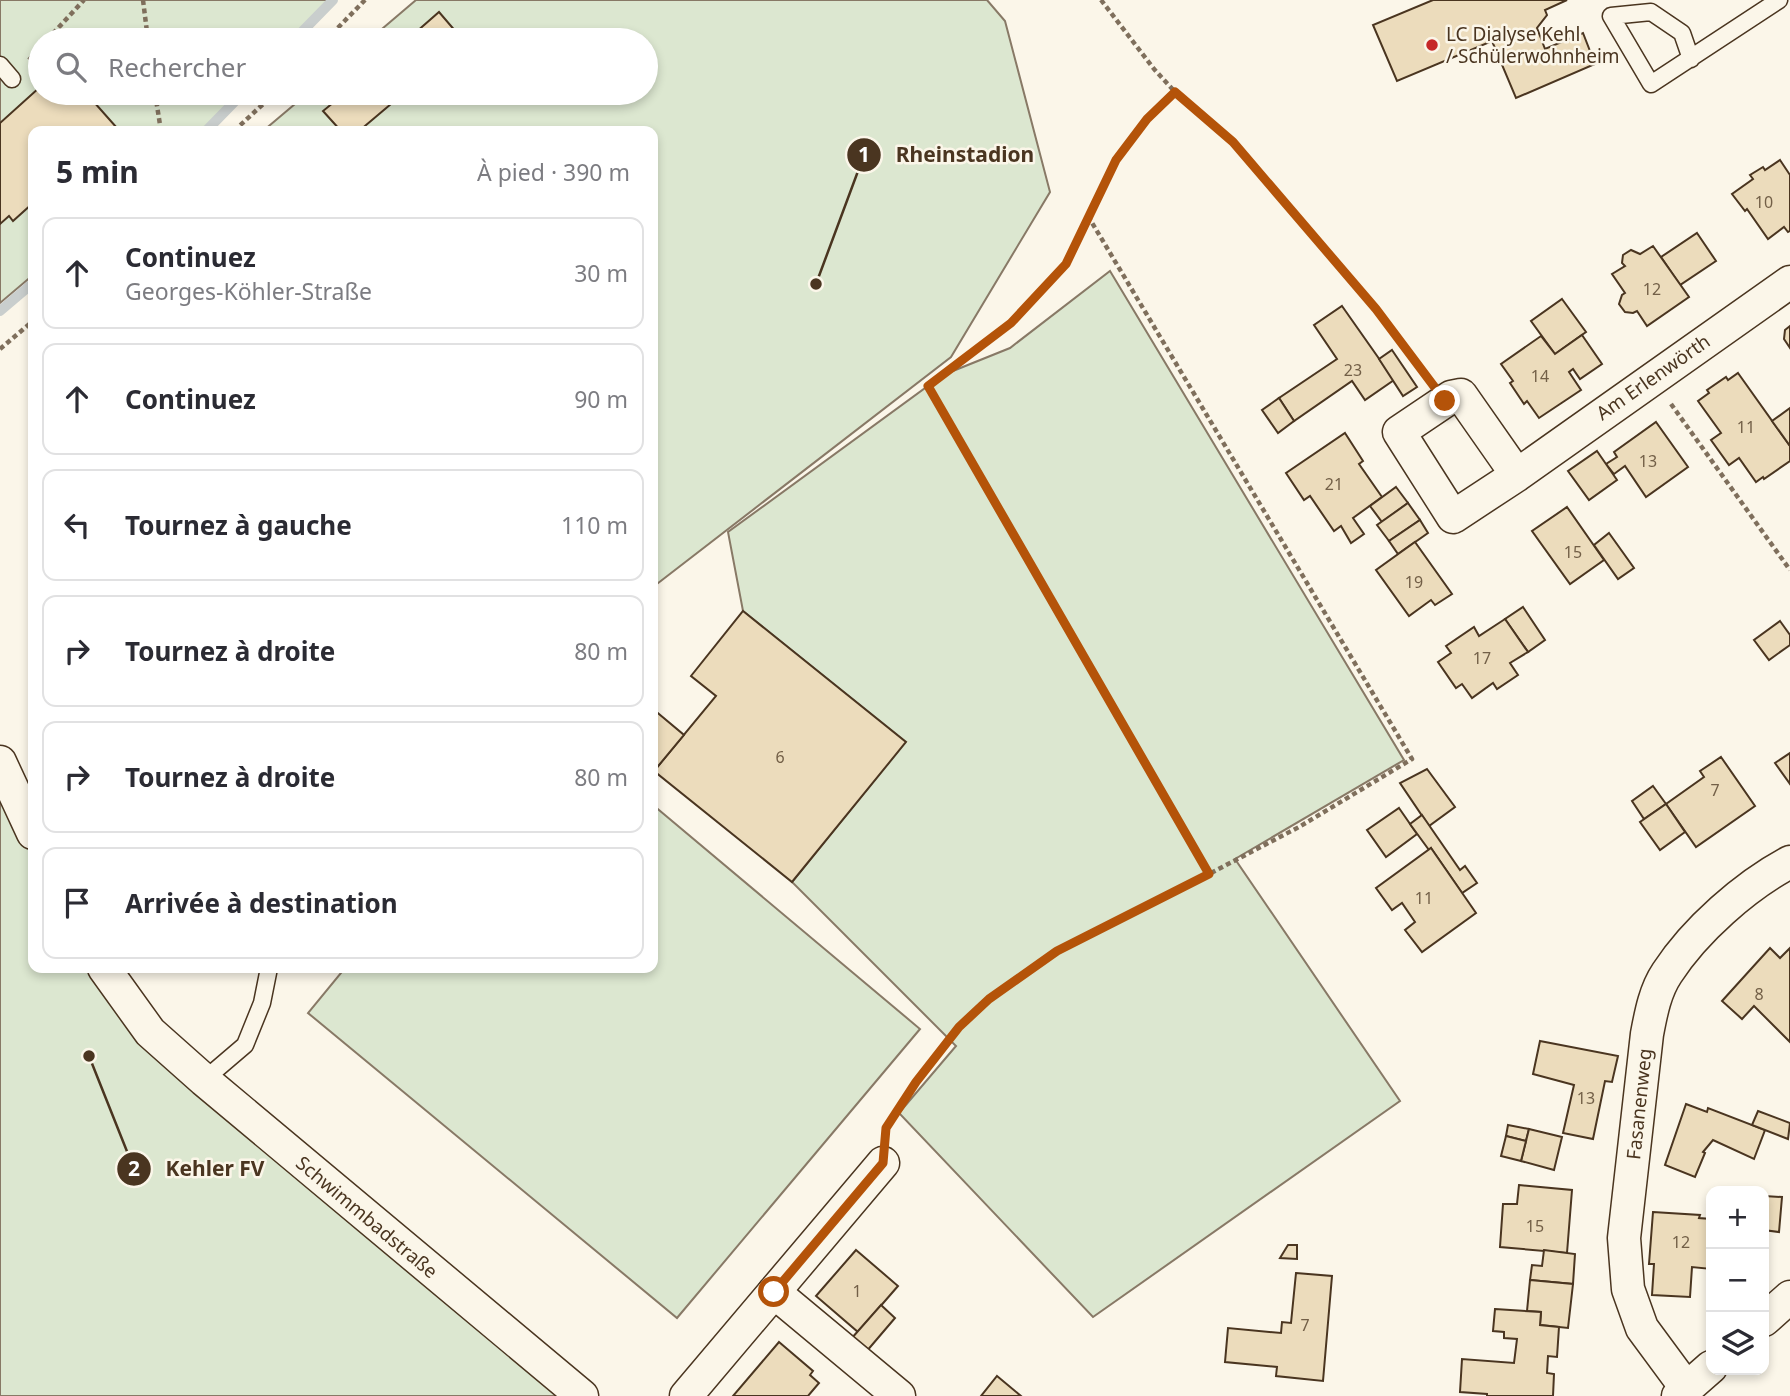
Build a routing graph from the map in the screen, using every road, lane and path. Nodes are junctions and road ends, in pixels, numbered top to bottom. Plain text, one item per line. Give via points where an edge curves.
1 (84, 0) edge
2 (143, 0) edge
3 (365, 0) edge
4 (1101, 0) edge
5 (1779, 0) edge
6 (58, 28) edge
7 (146, 28) edge
8 (338, 28) edge
9 (1691, 59) junction
10 (0, 65) edge
11 (12, 79) dead end
12 (1175, 92) junction
13 (157, 105) edge
14 (262, 105) edge
15 (160, 126) edge
16 (239, 126) edge
17 (1088, 216) junction
18 (1790, 282) edge
19 (28, 325) edge
20 (0, 349) edge
21 (1653, 377) junction
22 (1445, 401) junction
23 (1517, 475) junction
24 (1790, 570) edge
25 (0, 762) edge
26 (28, 821) edge
27 (1790, 862) edge
28 (1209, 874) junction
29 (108, 973) edge
30 (268, 973) edge
31 (204, 1080) junction
32 (883, 1163) joint
33 (774, 1292) junction
34 (1790, 1297) edge
35 (1769, 1316) edge
36 (1706, 1371) edge
37 (1682, 1392) edge
38 (582, 1396) edge
39 (686, 1396) edge
40 (899, 1396) edge

1 - 6 path
2 - 7 path
3 - 8 path
4 - 12 path
5 - 9 lane
9 - 9 lane via 1651,84 1611,16 1651,12 1682,33
10 - 11 lane
12 - 17 path via 1116,160
12 - 22 path via 1233,142 1376,309
13 - 15 path
14 - 16 path
17 - 28 path via 1066,264 1011,323 928,386
17 - 28 path via 1412,759
18 - 21 street, Am Erlenwörth
19 - 20 path
21 - 23 street, Am Erlenwörth
21 - 24 path
22 - 23 street via 1461,395
22 - 23 street, Am Erlenwörth via 1399,432 1453,517
25 - 26 street
27 - 37 street, Fasanenweg via 1739,897 1696,935 1666,974 1653,1003 1624,1238 1628,1289 1642,1328
28 - 32 path via 1057,951 989,999 959,1027 908,1093 886,1128
29 - 31 street, Schwimmbadstraße via 150,1032
30 - 31 lane via 245,1045
31 - 38 street, Schwimmbadstraße
32 - 33 street
33 - 39 street
33 - 40 street
34 - 35 street
36 - 37 street

